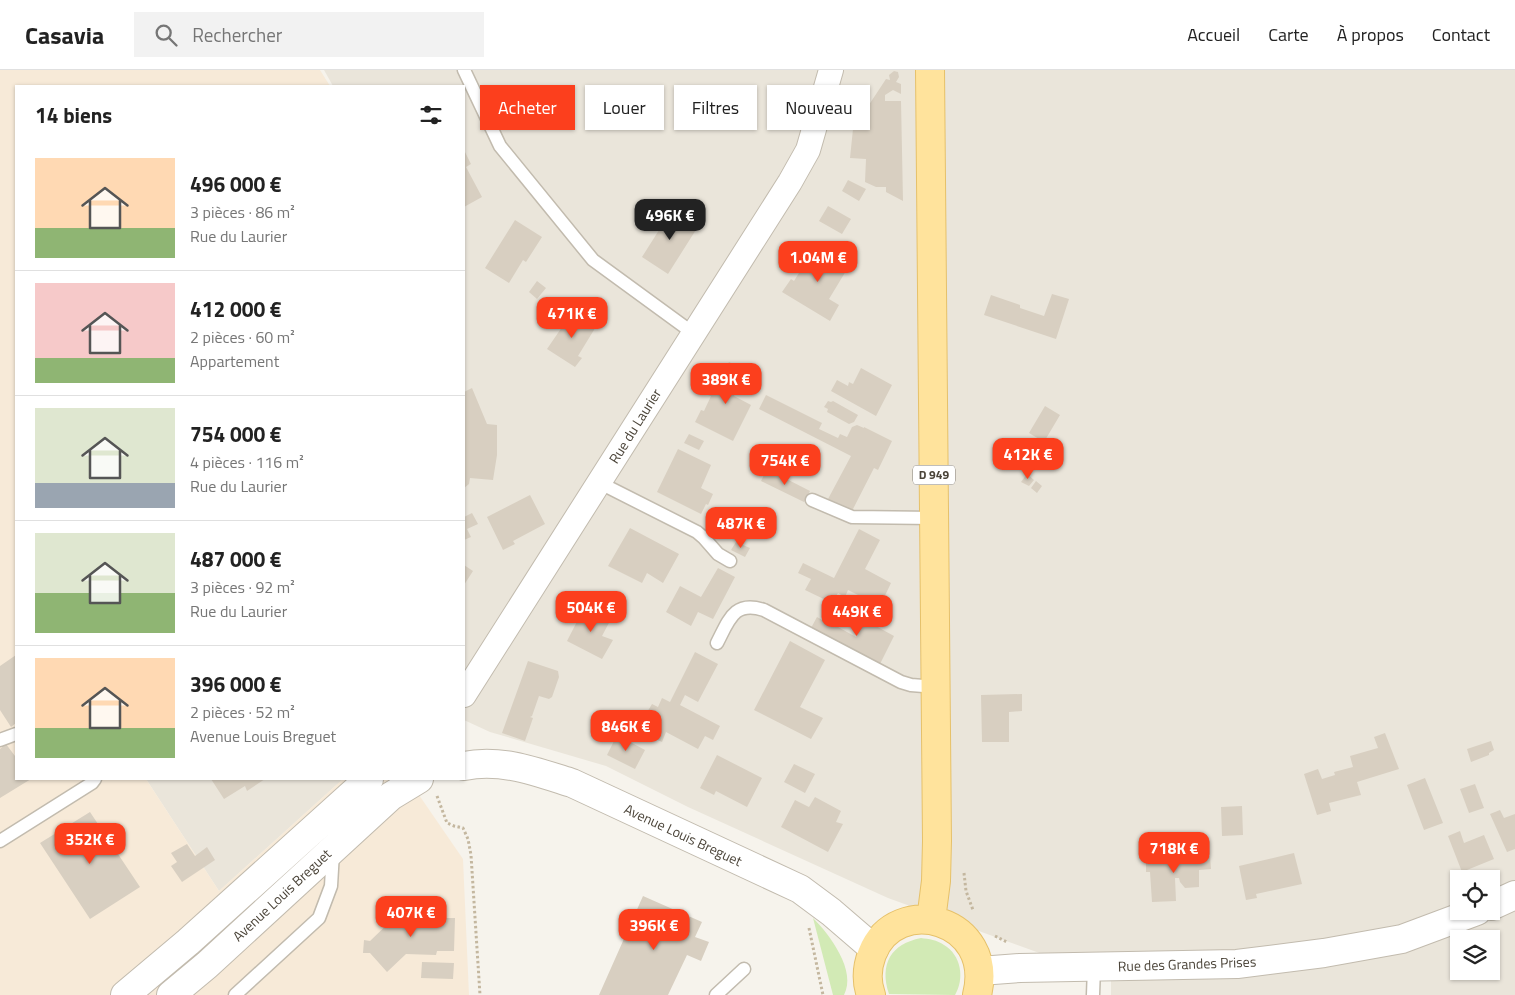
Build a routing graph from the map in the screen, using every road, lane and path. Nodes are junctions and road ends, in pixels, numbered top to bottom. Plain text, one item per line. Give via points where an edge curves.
1 (464, 70) edge
2 (831, 70) edge
3 (930, 70) edge
4 (693, 333) junction
5 (600, 483) junction
6 (812, 500) dead end
7 (934, 518) junction
8 (730, 561) dead end
9 (717, 643) dead end
10 (936, 686) junction
11 (465, 693) edge
12 (15, 734) edge
13 (0, 740) edge
14 (467, 764) edge
15 (94, 780) edge
16 (368, 780) edge
17 (428, 787) edge
18 (0, 841) edge
19 (333, 848) junction
20 (964, 872) dead end
21 (1515, 895) edge
22 (1500, 902) edge
23 (976, 915) dead end
24 (931, 920) junction
25 (1453, 920) edge
26 (808, 924) dead end
27 (989, 930) dead end
28 (1014, 945) dead end
29 (874, 949) junction
30 (1094, 967) junction
31 (744, 969) dead end
32 (978, 983) edge
33 (125, 995) edge
34 (171, 995) edge
35 (235, 995) edge
36 (480, 995) edge
37 (716, 995) edge
38 (823, 995) edge
39 (871, 995) edge
40 (1093, 995) edge

1 - 4 lane via 500,146 593,260
2 - 4 street, Rue du Laurier via 808,150
3 - 7 main road, D 949
4 - 5 street, Rue du Laurier
5 - 8 lane via 697,532 718,554
5 - 11 street, Rue du Laurier
6 - 7 lane via 852,517
7 - 10 main road, D 949
9 - 10 lane via 731,617 744,607 753,606 901,682
10 - 24 main road, D 949 via 937,855
12 - 13 lane
14 - 29 street, Avenue Louis Breguet via 498,763 572,783 800,889
15 - 18 lane
16 - 33 street, Avenue Louis Breguet
17 - 19 street, Avenue Louis Breguet via 391,796
17 - 36 path via 447,822 463,828 468,839
19 - 34 street, Avenue Louis Breguet
19 - 35 lane via 331,886 319,918
20 - 23 path via 966,891
21 - 22 street
24 - 29 main road via 917,920 898,926
24 - 32 main road via 954,929 972,947
25 - 30 street, Rue des Grandes Prises via 1402,939 1324,953 1237,964
26 - 38 path
27 - 28 path
29 - 39 main road via 867,970
30 - 32 street, Rue des Grandes Prises via 1020,968
30 - 40 lane
31 - 37 lane

